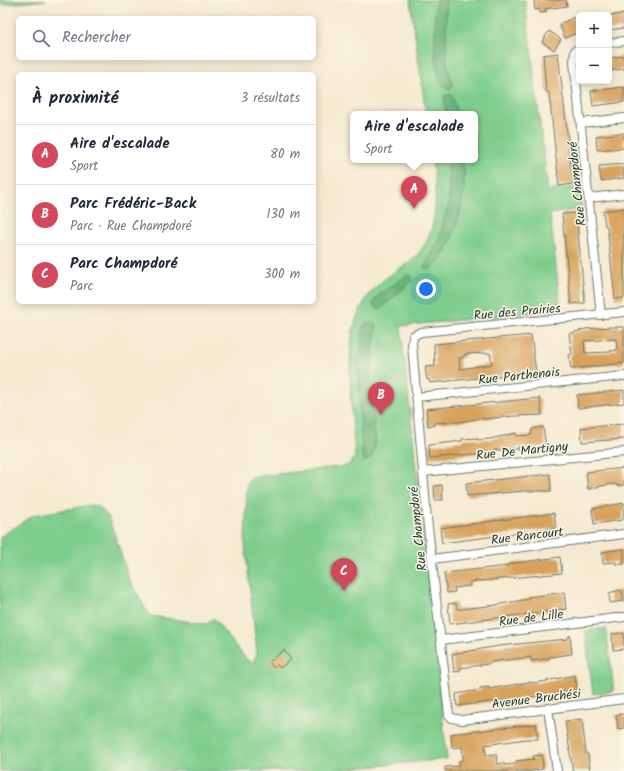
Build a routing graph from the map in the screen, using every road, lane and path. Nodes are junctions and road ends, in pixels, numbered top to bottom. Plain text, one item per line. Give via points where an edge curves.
1 (624, 41) edge
2 (612, 43) edge
3 (576, 54) edge
4 (576, 79) edge
5 (577, 84) edge
6 (624, 118) edge
7 (581, 123) junction
8 (624, 194) edge
9 (590, 198) junction
10 (624, 312) edge
11 (601, 315) junction
12 (413, 336) joint
13 (624, 376) edge
14 (416, 397) junction
15 (624, 452) edge
16 (423, 472) junction
17 (624, 534) edge
18 (432, 559) junction
19 (624, 617) edge
20 (440, 640) junction
21 (624, 699) edge
22 (548, 708) junction
23 (452, 718) joint
24 (557, 771) edge

1 - 2 street
3 - 4 street, Rue Champdoré
5 - 7 street, Rue Champdoré
6 - 7 street
7 - 9 street, Rue Champdoré
8 - 9 street
9 - 11 street, Rue Champdoré
10 - 11 street, Rue des Prairies
11 - 12 street, Rue des Prairies via 421,332
12 - 14 street, Rue Champdoré
13 - 14 street, Rue Parthenais
14 - 16 street, Rue Champdoré
15 - 16 street, Rue De Martigny
16 - 18 street, Rue Champdoré
17 - 18 street, Rue Rancourt
18 - 20 street, Rue Champdoré
19 - 20 street, Rue de Lille
20 - 23 street, Rue Champdoré via 448,710
21 - 22 street, Avenue Bruchési
22 - 23 street, Avenue Bruchési via 462,720
22 - 24 street

